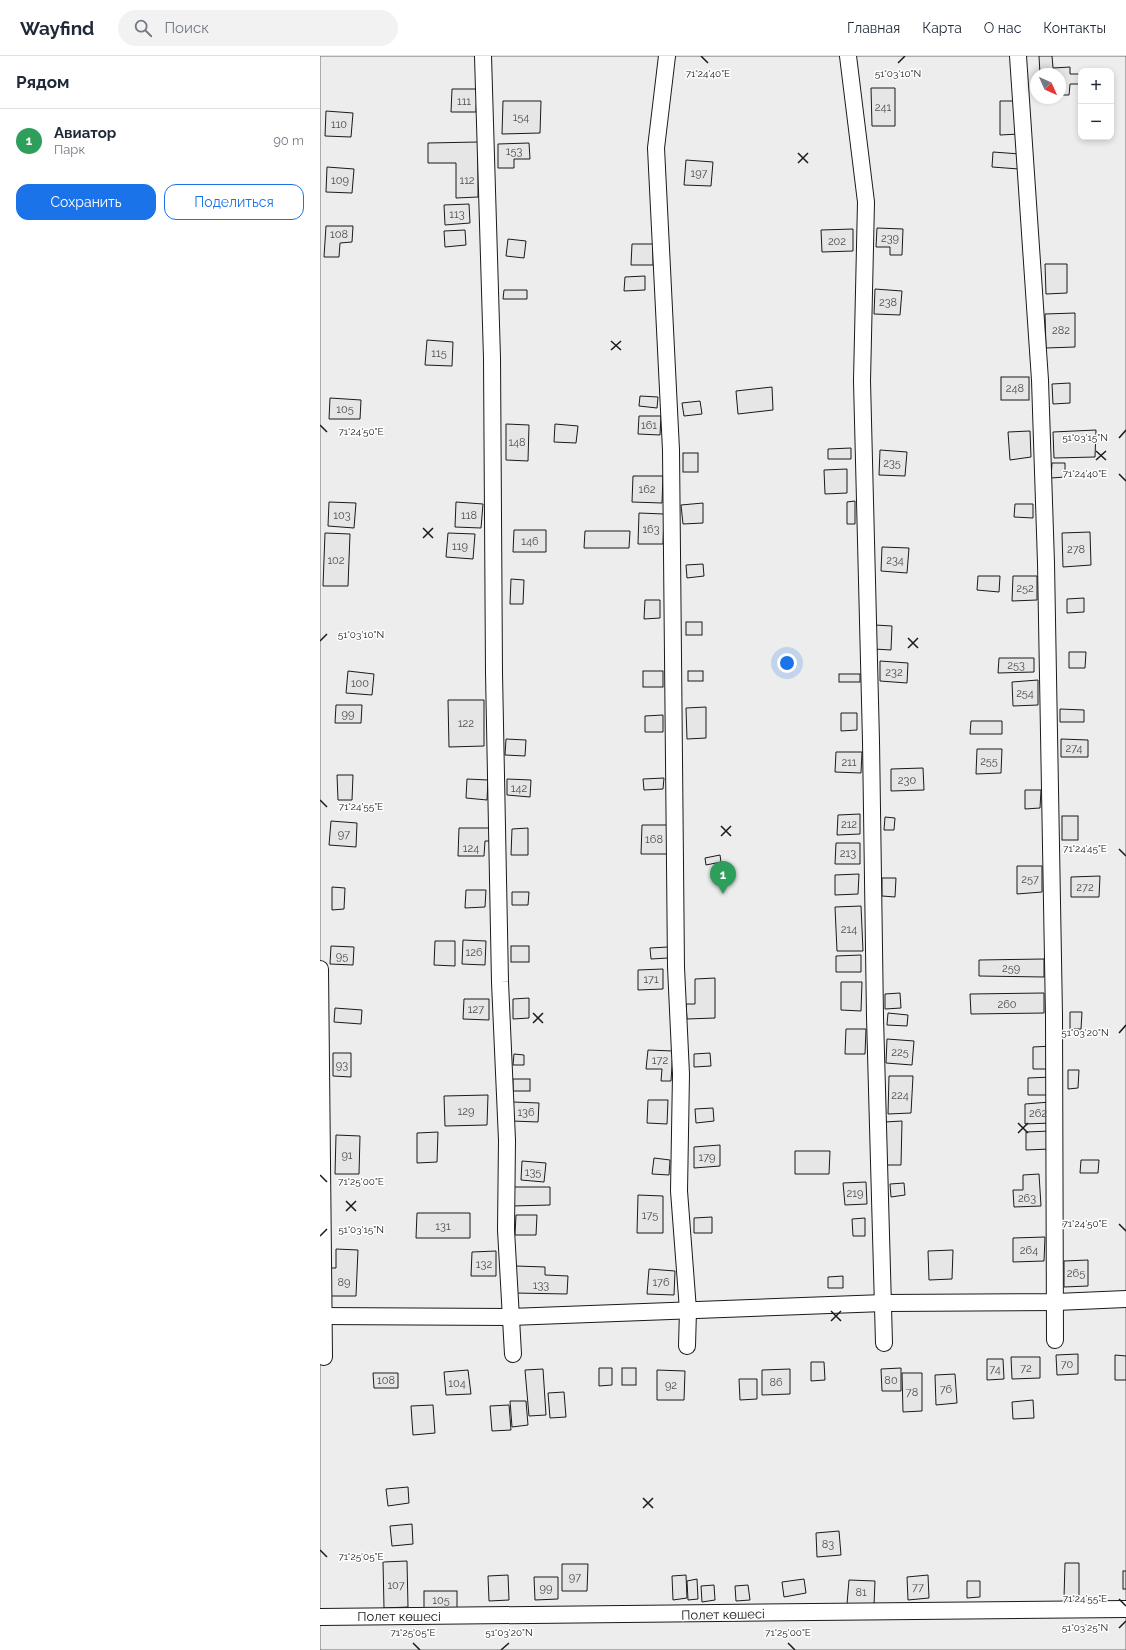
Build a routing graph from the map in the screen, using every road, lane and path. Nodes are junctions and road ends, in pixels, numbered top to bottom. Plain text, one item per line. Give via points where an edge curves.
1 (483, 56) edge
2 (666, 56) edge
3 (848, 56) edge
4 (1018, 56) edge
5 (320, 969) edge
6 (1126, 1299) edge
7 (1056, 1302) junction
8 (884, 1303) junction
9 (688, 1310) junction
10 (322, 1316) edge
11 (510, 1317) junction
12 (1056, 1340) dead end
13 (884, 1343) dead end
14 (686, 1346) dead end
15 (513, 1354) dead end
16 (324, 1357) dead end
17 (1126, 1609) edge
18 (320, 1617) edge

1 - 11 street via 492,358 494,673 500,982 507,1140 506,1230
2 - 9 street via 656,148 671,450 676,967 681,1074 679,1191
3 - 8 street via 866,202 862,381 878,1154
4 - 7 street via 1040,380 1054,1016
5 - 10 street
6 - 7 street
7 - 8 street
7 - 12 street
8 - 9 street
8 - 13 street
9 - 11 street
9 - 14 street
10 - 11 street
10 - 16 street
11 - 15 street
17 - 18 street, Полет көшесі

